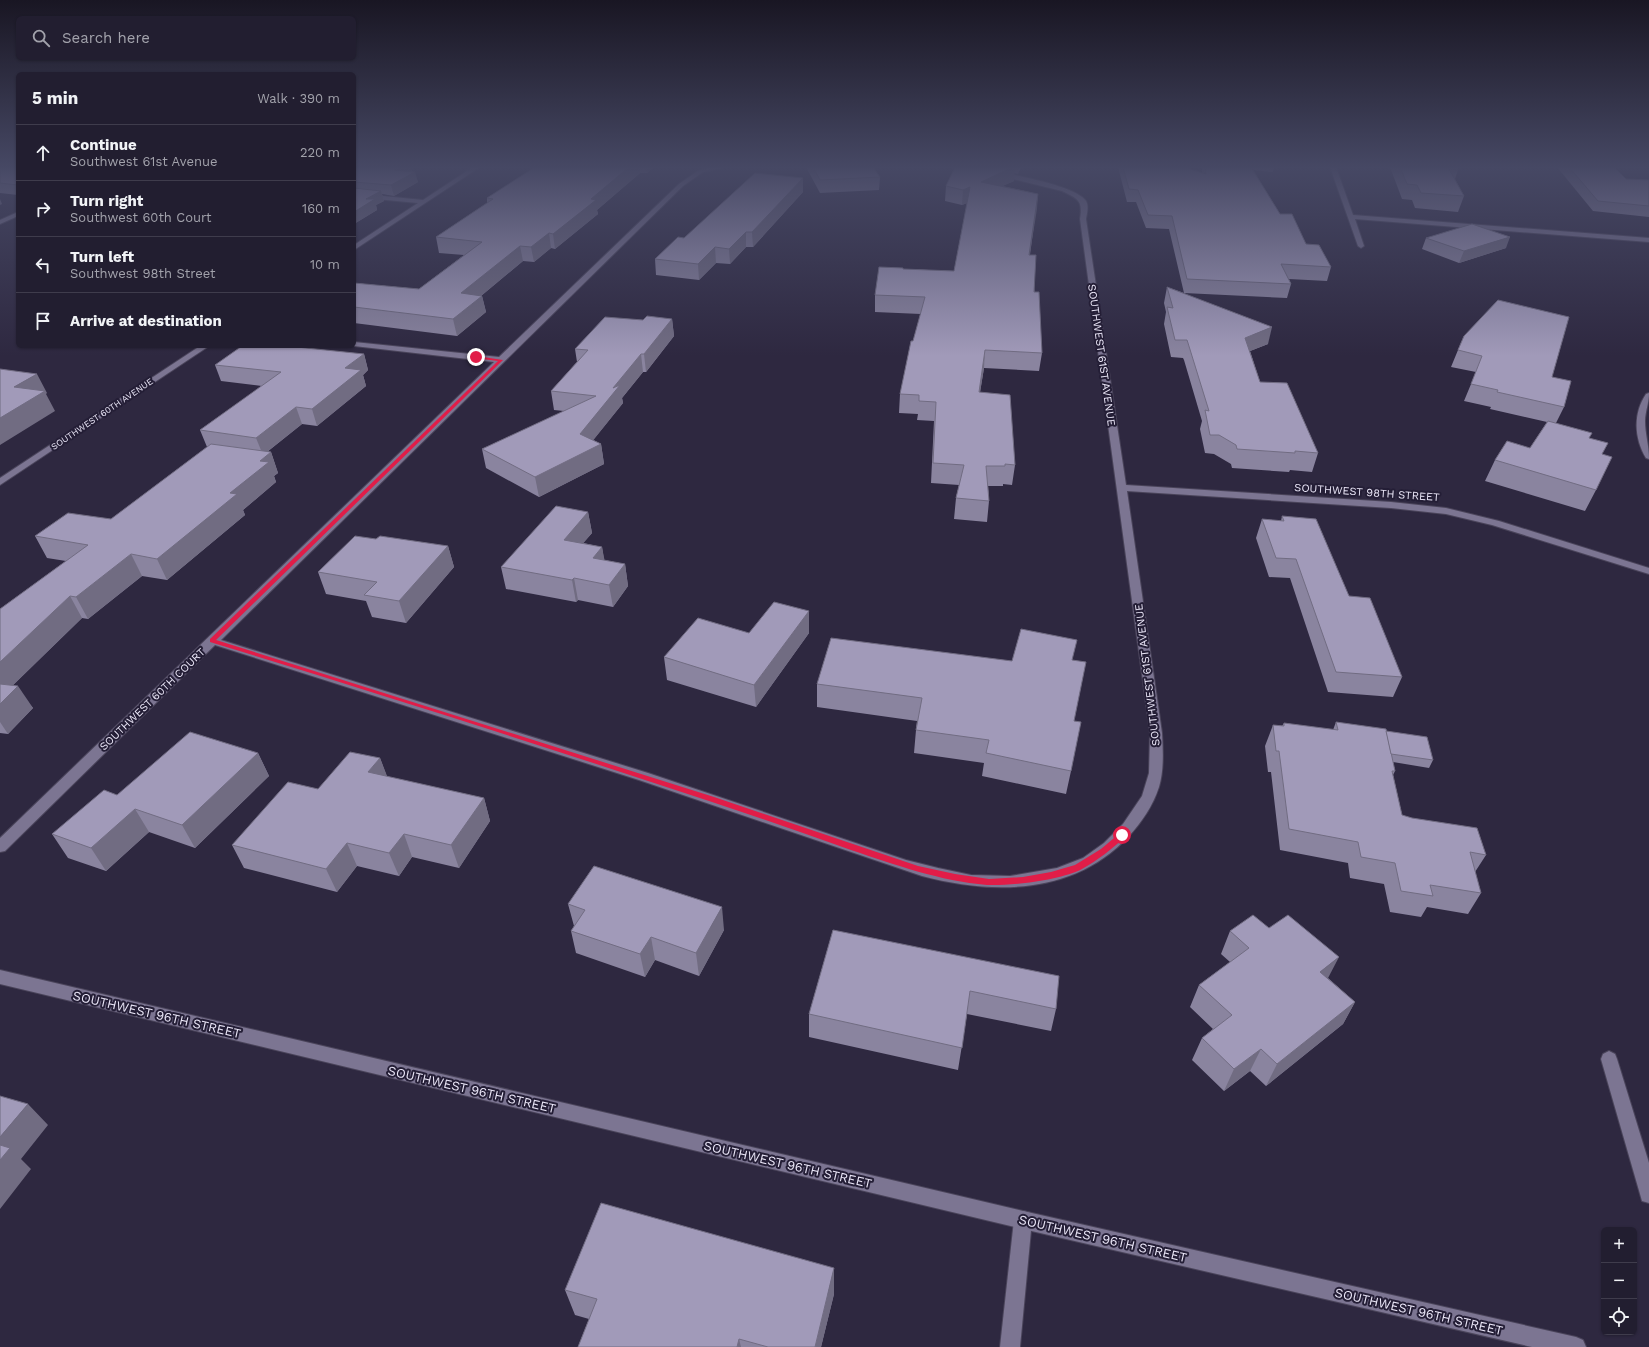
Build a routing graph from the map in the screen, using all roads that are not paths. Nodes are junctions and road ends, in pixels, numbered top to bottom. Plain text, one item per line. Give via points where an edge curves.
1 (382, 230) edge
2 (635, 230) edge
3 (1084, 230) edge
4 (1355, 230) edge
5 (1518, 230) edge
6 (1649, 240) edge
7 (1361, 246) dead end
8 (356, 247) edge
9 (356, 344) edge
10 (202, 348) edge
11 (501, 360) junction
12 (1649, 396) edge
13 (1649, 456) edge
14 (0, 482) edge
15 (1122, 488) junction
16 (1649, 572) edge
17 (212, 641) junction
18 (0, 847) edge
19 (0, 977) edge
20 (1610, 1059) dead end
21 (1649, 1194) edge
22 (1024, 1220) junction
23 (1010, 1347) edge
24 (1576, 1347) edge

1 - 8 street
2 - 11 street, SOUTHWEST 60TH COURT
3 - 15 street, SOUTHWEST 61ST AVENUE
4 - 7 street
5 - 6 street
9 - 11 street
10 - 14 street, SOUTHWEST 60TH AVENUE
11 - 17 street, SOUTHWEST 60TH COURT
12 - 13 street via 1644,404 1640,423 1643,443
15 - 16 street, SOUTHWEST 98TH STREET via 1392,505 1446,511 1495,523
15 - 17 street, SOUTHWEST 61ST AVENUE via 1156,733 1155,777 1150,796 1140,813 1122,835 1104,851 1078,868 1037,878 989,882 918,869 711,799
17 - 18 street, SOUTHWEST 60TH COURT
19 - 22 street, SOUTHWEST 96TH STREET
20 - 21 street
22 - 23 street
22 - 24 street, SOUTHWEST 96TH STREET

